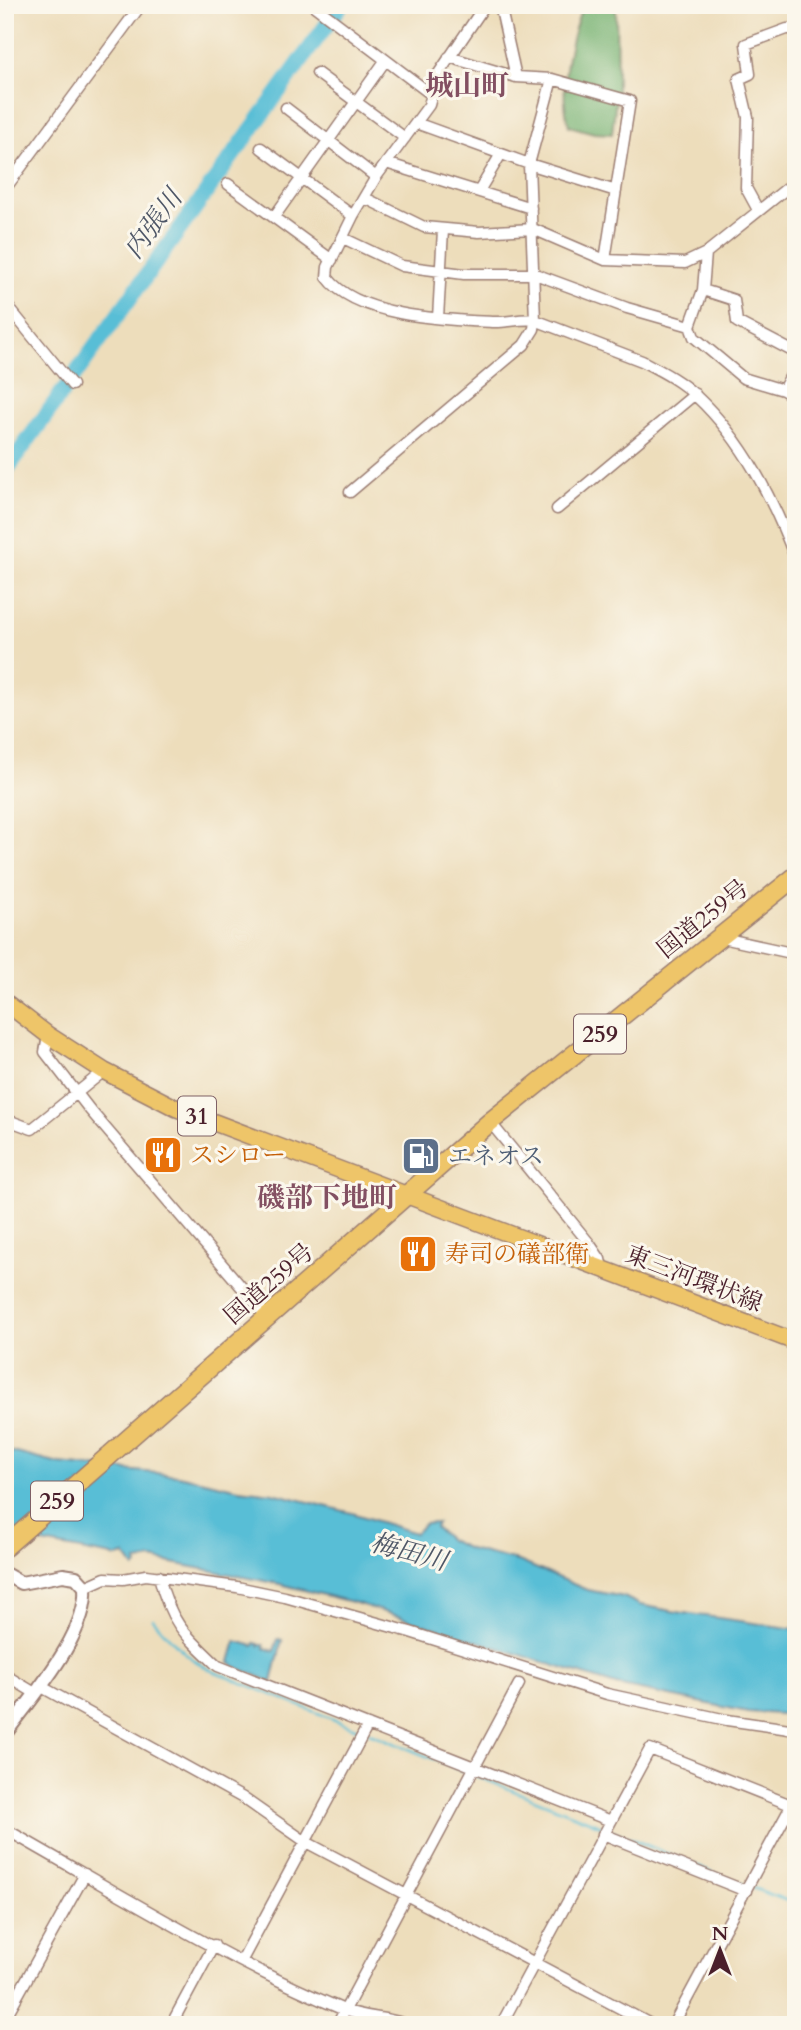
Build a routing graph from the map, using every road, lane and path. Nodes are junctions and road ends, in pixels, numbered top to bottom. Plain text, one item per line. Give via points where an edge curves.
1 (141, 5) edge
2 (485, 5) edge
3 (500, 5) edge
4 (316, 8) edge
5 (796, 29) edge
6 (449, 57) junction
7 (385, 61) junction
8 (317, 72) dead end
9 (516, 76) junction
10 (552, 79) junction
11 (432, 95) junction
12 (356, 102) junction
13 (286, 108) dead end
14 (416, 123) junction
15 (405, 138) junction
16 (328, 140) junction
17 (261, 148) dead end
18 (501, 154) junction
19 (386, 163) junction
20 (529, 164) junction
21 (376, 177) junction
22 (302, 179) junction
23 (796, 181) edge
24 (228, 184) dead end
25 (5, 189) edge
26 (479, 191) junction
27 (616, 191) junction
28 (365, 198) junction
29 (531, 208) junction
30 (758, 210) junction
31 (353, 216) junction
32 (275, 217) junction
33 (533, 229) junction
34 (443, 230) junction
35 (343, 239) junction
36 (706, 253) junction
37 (332, 260) junction
38 (605, 260) junction
39 (440, 271) junction
40 (535, 274) junction
41 (703, 290) junction
42 (5, 303) edge
43 (438, 318) junction
44 (535, 320) junction
45 (690, 326) junction
46 (796, 353) edge
47 (796, 366) edge
48 (72, 385) dead end
49 (783, 390) junction
50 (695, 394) junction
51 (796, 398) edge
52 (350, 492) dead end
53 (557, 509) dead end
54 (796, 560) edge
55 (796, 876) edge
56 (718, 937) junction
57 (796, 954) edge
58 (5, 1002) edge
59 (48, 1035) junction
60 (104, 1071) junction
61 (78, 1093) junction
62 (5, 1118) edge
63 (490, 1122) junction
64 (408, 1196) junction
65 (602, 1269) junction
66 (268, 1318) junction
67 (796, 1342) edge
68 (5, 1547) edge
69 (5, 1574) edge
70 (159, 1576) junction
71 (85, 1587) junction
72 (5, 1675) edge
73 (519, 1684) dead end
74 (38, 1690) junction
75 (366, 1729) junction
76 (796, 1730) edge
77 (5, 1734) edge
78 (473, 1773) junction
79 (793, 1806) edge
80 (607, 1828) junction
81 (5, 1829) edge
82 (306, 1842) junction
83 (85, 1874) junction
84 (748, 1888) junction
85 (407, 1897) junction
86 (214, 1945) junction
87 (242, 1960) junction
88 (534, 1964) junction
89 (345, 2010) junction
90 (5, 2019) edge
91 (13, 2025) edge
92 (171, 2025) edge
93 (337, 2025) edge
94 (409, 2025) edge
95 (501, 2025) edge
96 (652, 2025) edge
97 (673, 2025) edge

1 - 25 street
2 - 6 street
3 - 9 street
4 - 7 street
5 - 30 street via 746,44 750,74 739,79 748,117 746,188
6 - 9 street
6 - 11 street via 436,76
7 - 11 street
7 - 12 street
8 - 12 street
9 - 10 street
10 - 20 street
10 - 27 street via 630,101
11 - 14 street
12 - 15 street
12 - 16 street
13 - 16 street
14 - 15 street
14 - 18 street
15 - 19 street
16 - 21 street
16 - 22 street
17 - 22 street
18 - 20 street
18 - 26 street
19 - 21 street
19 - 26 street
20 - 27 street
20 - 29 street
21 - 28 street
22 - 31 street
22 - 32 street
23 - 30 street
24 - 32 street
26 - 29 street
27 - 38 street
28 - 31 street
28 - 34 street via 424,227
29 - 33 street
30 - 36 street
31 - 35 street
32 - 37 street
33 - 34 street
33 - 38 street
33 - 40 street
34 - 39 street
35 - 37 street
35 - 39 street via 402,266
36 - 38 street via 685,262
36 - 41 street
37 - 43 street via 327,277 352,296 391,312
39 - 40 street
39 - 43 street
40 - 44 street
40 - 45 street
41 - 45 street
41 - 46 street via 734,300 737,322
42 - 48 street
43 - 44 street
44 - 50 street via 642,361
44 - 52 street via 524,345
45 - 49 street via 694,337 743,378
47 - 49 street
49 - 51 street
50 - 53 street
50 - 54 street via 751,464 777,510
55 - 56 highway, 国道259号 / 259
56 - 57 street
56 - 63 highway, 国道259号 / 259
58 - 59 main road, 東三河環状線 / 31
59 - 60 main road, 東三河環状線 / 31
59 - 61 street via 45,1052
60 - 61 street
60 - 64 main road, 東三河環状線 / 31 via 176,1108
61 - 62 street via 32,1129
61 - 66 street
63 - 64 highway, 国道259号 / 259
63 - 65 street via 589,1243
64 - 65 main road, 東三河環状線 / 31
64 - 66 highway, 国道259号 / 259
65 - 67 main road, 東三河環状線 / 31
66 - 68 highway, 国道259号 / 259
69 - 71 street via 21,1583 76,1577
70 - 71 street via 105,1578
70 - 75 street via 165,1603 179,1628 218,1666
70 - 76 street via 285,1597 607,1695
71 - 74 street via 81,1620
72 - 74 street
73 - 78 street
74 - 77 street
74 - 82 street via 243,1798
75 - 78 street
75 - 82 street
78 - 80 street
78 - 85 street
79 - 80 street via 650,1749
79 - 84 street
80 - 84 street
80 - 88 street
81 - 83 street
82 - 85 street
82 - 87 street
83 - 86 street
83 - 90 street
84 - 97 street
85 - 88 street
85 - 89 street
86 - 87 street
86 - 92 street
87 - 89 street
88 - 95 street
88 - 96 street
89 - 93 street
89 - 94 street
90 - 91 street

